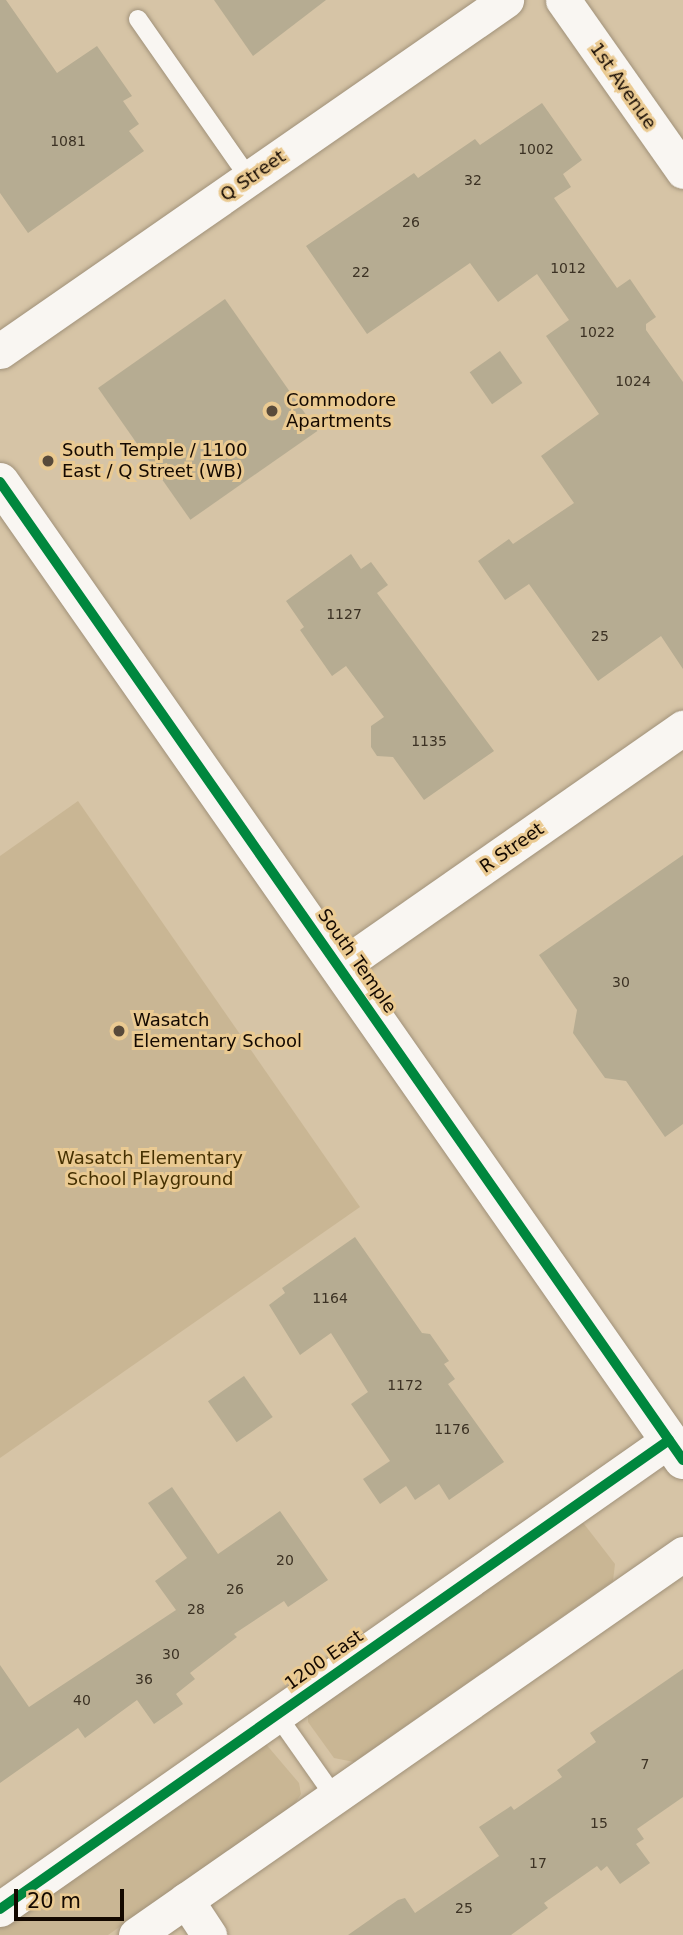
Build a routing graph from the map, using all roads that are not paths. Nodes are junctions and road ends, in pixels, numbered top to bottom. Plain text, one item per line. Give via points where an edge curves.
1 (506, 0) edge
2 (563, 0) edge
3 (138, 19) dead end
4 (683, 171) edge
5 (250, 178) junction
6 (0, 351) edge
7 (0, 482) edge
8 (683, 728) edge
9 (340, 967) junction
10 (676, 1450) edge
11 (683, 1554) edge
12 (277, 1715) junction
13 (334, 1796) junction
14 (186, 1900) junction
15 (0, 1909) edge
16 (136, 1935) edge
17 (209, 1935) edge

1 - 5 street, Q Street
2 - 4 street, 1st Avenue
3 - 5 lane
5 - 6 street, Q Street
7 - 9 main road, South Temple
8 - 9 street, R Street
9 - 10 main road, South Temple
10 - 12 street, 1200 East
11 - 13 street
12 - 13 lane
12 - 15 street, 1200 East
13 - 14 street
14 - 16 street
14 - 17 street

